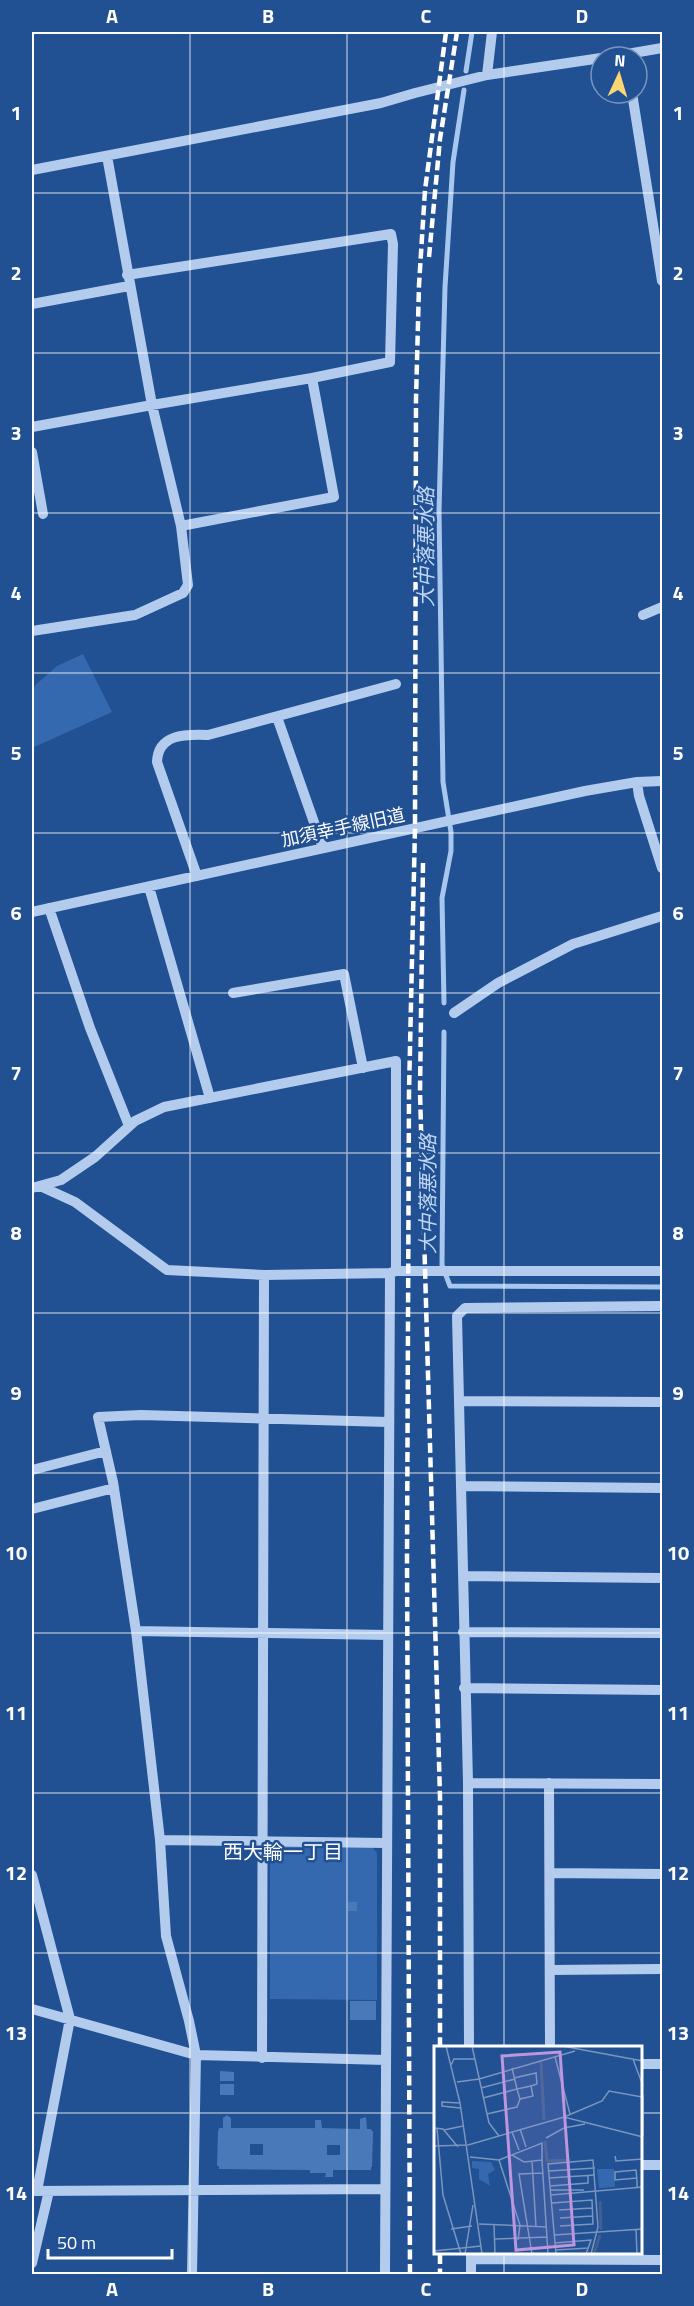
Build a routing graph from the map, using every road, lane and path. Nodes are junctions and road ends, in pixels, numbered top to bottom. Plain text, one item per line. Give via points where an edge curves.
1 (492, 32) edge
2 (589, 60) edge
3 (487, 75) junction
4 (634, 105) edge
5 (107, 156) junction
6 (32, 170) edge
7 (128, 280) junction
8 (663, 281) edge
9 (32, 303) edge
10 (312, 378) junction
11 (152, 405) junction
12 (32, 427) edge
13 (32, 452) edge
14 (43, 514) dead end
15 (180, 526) junction
16 (663, 607) edge
17 (643, 615) dead end
18 (32, 631) edge
19 (396, 684) dead end
20 (277, 717) junction
21 (637, 782) junction
22 (663, 782) edge
23 (323, 848) junction
24 (663, 868) edge
25 (196, 876) junction
26 (149, 887) junction
27 (49, 908) junction
28 (32, 912) edge
29 (663, 915) edge
30 (234, 993) dead end
31 (454, 1013) dead end
32 (363, 1068) junction
33 (210, 1098) junction
34 (129, 1126) junction
35 (36, 1187) edge
36 (663, 1271) edge
37 (393, 1272) junction
38 (264, 1275) junction
39 (663, 1306) edge
40 (459, 1401) junction
41 (663, 1402) edge
42 (264, 1419) junction
43 (388, 1422) junction
44 (106, 1451) junction
45 (32, 1470) edge
46 (461, 1486) junction
47 (114, 1488) junction
48 (663, 1488) edge
49 (32, 1509) edge
50 (463, 1576) junction
51 (663, 1578) edge
52 (136, 1630) junction
53 (463, 1632) junction
54 (263, 1633) junction
55 (663, 1633) edge
56 (388, 1635) junction
57 (464, 1688) junction
58 (663, 1690) edge
59 (468, 1783) junction
60 (549, 1783) junction
61 (663, 1784) edge
62 (160, 1840) junction
63 (262, 1841) junction
64 (386, 1843) junction
65 (551, 1873) junction
66 (663, 1874) edge
67 (32, 1875) edge
68 (663, 1969) edge
69 (550, 1970) junction
70 (32, 2009) edge
71 (70, 2019) junction
72 (469, 2046) edge
73 (550, 2046) edge
74 (196, 2055) junction
75 (262, 2058) junction
76 (386, 2060) junction
77 (643, 2064) edge
78 (663, 2064) edge
79 (643, 2165) edge
80 (663, 2165) edge
81 (385, 2189) junction
82 (193, 2190) junction
83 (39, 2191) edge
84 (471, 2256) edge
85 (663, 2260) edge
86 (32, 2263) edge
87 (192, 2274) edge
88 (385, 2274) edge
89 (471, 2274) edge

1 - 3 street
2 - 3 street
3 - 5 street via 381,103
4 - 8 street
5 - 6 street
5 - 7 street
7 - 9 street
7 - 10 street via 391,234 390,362
7 - 11 street
10 - 11 street
10 - 15 street via 334,496
11 - 12 street
11 - 15 street
13 - 14 street
15 - 18 street via 188,585 183,593 135,615
16 - 17 street
19 - 20 street
20 - 23 street
20 - 25 street via 208,735 168,739 160,746 157,762
21 - 22 street, 加須幸手線旧道
21 - 23 street, 加須幸手線旧道
21 - 24 street
23 - 25 street, 加須幸手線旧道
25 - 26 street, 加須幸手線旧道
26 - 27 street, 加須幸手線旧道
26 - 33 street
27 - 28 street, 加須幸手線旧道
27 - 34 street
29 - 31 street via 573,944 498,983
30 - 32 street via 344,974
32 - 33 street
32 - 37 street via 396,1061
33 - 34 street via 164,1107
34 - 35 street via 95,1157 61,1180
35 - 38 street via 75,1202 167,1270
36 - 37 street
37 - 38 street
37 - 43 street
38 - 42 street
39 - 40 street via 465,1308 457,1316
40 - 41 street
40 - 46 street
42 - 43 street
42 - 44 street via 98,1417
42 - 54 street
43 - 56 street
44 - 45 street
44 - 47 street
46 - 48 street
46 - 50 street
47 - 49 street
47 - 52 street
50 - 51 street
50 - 53 street
52 - 54 street
52 - 62 street
53 - 55 street
53 - 57 street
54 - 56 street
54 - 63 street
56 - 64 street
57 - 58 street
57 - 59 street
59 - 60 street
59 - 72 street
60 - 61 street
60 - 65 street
62 - 63 street
62 - 74 street via 166,1936
63 - 64 street
63 - 75 street
64 - 76 street
65 - 66 street
65 - 69 street
67 - 71 street
68 - 69 street
69 - 73 street
70 - 71 street
71 - 74 street
71 - 83 street
74 - 75 street
74 - 82 street
75 - 76 street
76 - 81 street
77 - 78 street
79 - 80 street
81 - 82 street
81 - 88 street
82 - 83 street
82 - 87 street
83 - 86 street
84 - 85 street
84 - 89 street

